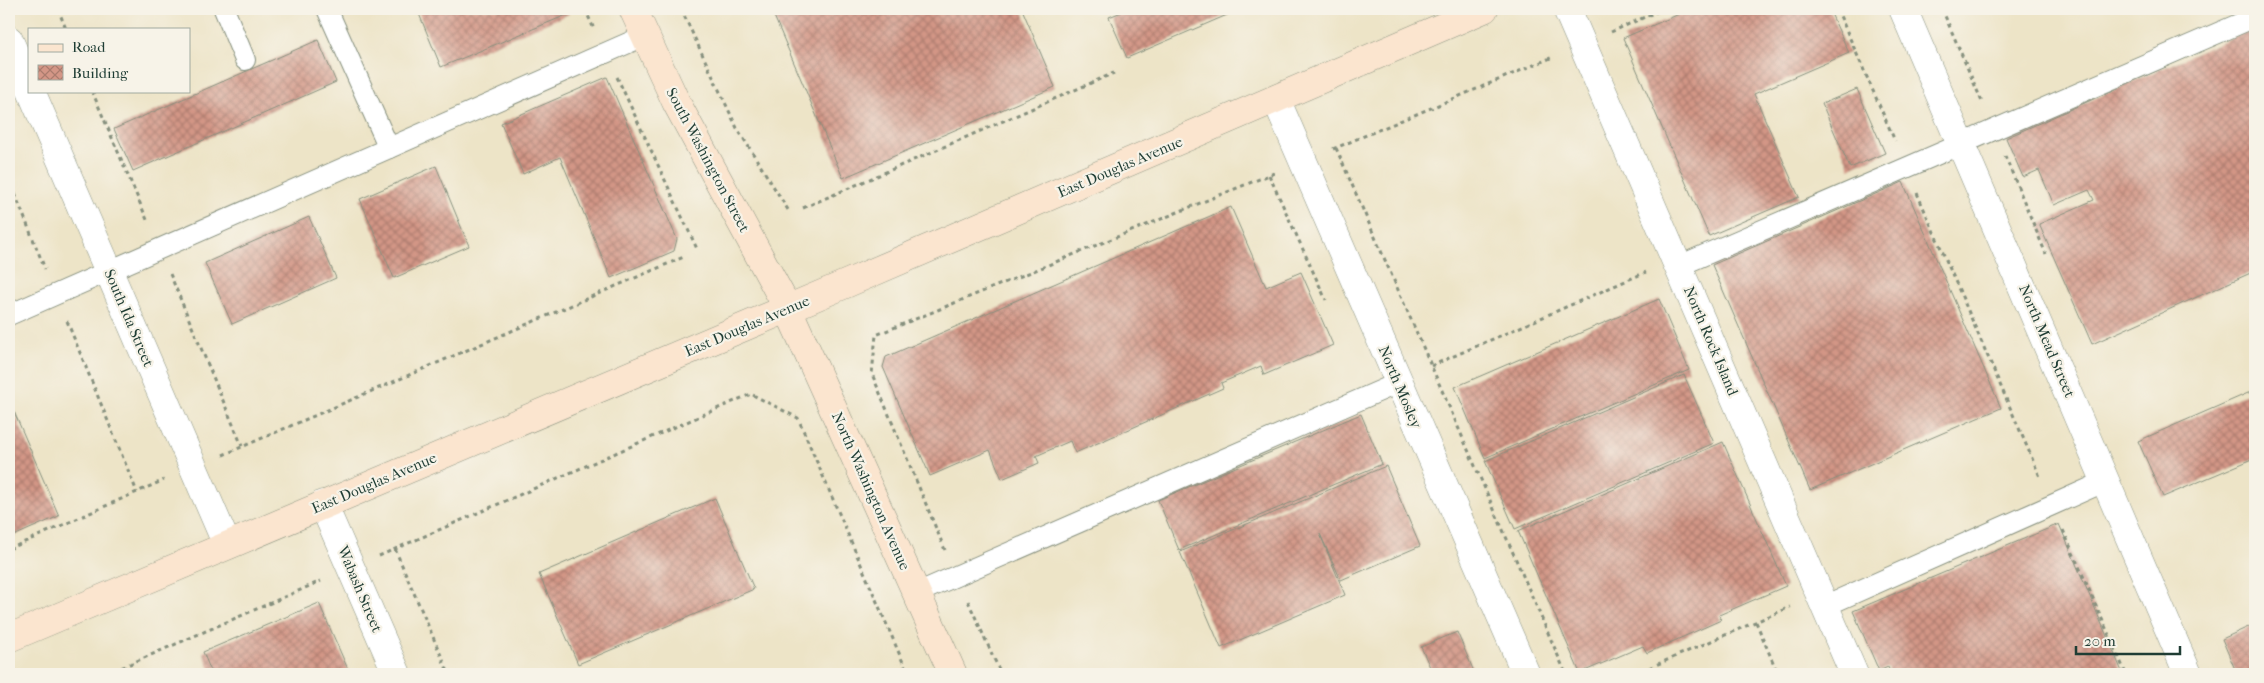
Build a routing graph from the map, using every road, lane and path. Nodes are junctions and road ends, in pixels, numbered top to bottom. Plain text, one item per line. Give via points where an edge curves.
1 (58, 9) edge
2 (224, 9) edge
3 (327, 9) edge
4 (585, 9) edge
5 (633, 9) edge
6 (681, 9) edge
7 (1484, 9) edge
8 (1567, 9) edge
9 (1663, 9) edge
10 (1837, 9) edge
11 (1903, 9) edge
12 (2255, 17) edge
13 (66, 28) edge
14 (644, 36) junction
15 (9, 40) edge
16 (1582, 44) junction
17 (605, 53) junction
18 (245, 60) dead end
19 (1114, 73) dead end
20 (28, 84) edge
21 (31, 92) edge
22 (1276, 99) junction
23 (1962, 143) junction
24 (389, 148) junction
25 (1336, 148) junction
26 (1303, 161) junction
27 (1906, 168) junction
28 (9, 179) edge
29 (803, 208) dead end
30 (790, 213) dead end
31 (698, 251) dead end
32 (686, 256) dead end
33 (1679, 266) junction
34 (1651, 270) dead end
35 (109, 272) junction
36 (56, 294) junction
37 (788, 309) junction
38 (9, 315) edge
39 (1431, 366) junction
40 (1398, 383) junction
41 (193, 467) junction
42 (2106, 481) junction
43 (137, 492) junction
44 (324, 504) junction
45 (2052, 505) junction
46 (227, 545) junction
47 (9, 549) edge
48 (395, 549) junction
49 (351, 568) junction
50 (957, 576) junction
51 (917, 593) junction
52 (1796, 605) dead end
53 (1825, 606) junction
54 (1756, 622) junction
55 (9, 638) edge
56 (107, 674) edge
57 (397, 674) edge
58 (449, 674) edge
59 (908, 674) edge
60 (953, 674) edge
61 (1001, 674) edge
62 (1526, 674) edge
63 (1566, 674) edge
64 (1635, 674) edge
65 (1778, 674) edge
66 (1854, 674) edge
67 (2126, 674) edge
68 (2188, 674) edge

1 - 13 path
2 - 18 lane
3 - 24 lane
4 - 17 path
5 - 14 main road, South Washington Street
6 - 30 path via 737,128
7 - 22 main road, East Douglas Avenue
8 - 16 street, North Rock Island
9 - 16 path
10 - 27 path
11 - 23 street, North Mead Street
12 - 23 lane
14 - 17 lane
14 - 37 main road, South Washington Street
15 - 20 street
16 - 25 path
16 - 33 street, North Rock Island
17 - 24 lane
17 - 31 path
19 - 29 path
21 - 35 street, South Ida Street
22 - 26 street, North Mosley
22 - 37 main road, East Douglas Avenue
23 - 27 lane
23 - 42 street, North Mead Street
24 - 35 lane
25 - 26 path
25 - 39 path
26 - 40 street, North Mosley
26 - 50 path via 876,335 872,374
27 - 33 lane
27 - 45 path
28 - 36 path
32 - 41 path
33 - 53 street, North Rock Island
34 - 39 path
35 - 36 lane
35 - 41 street, South Ida Street
36 - 38 lane
36 - 43 path
37 - 44 main road, East Douglas Avenue
37 - 51 main road, North Washington Avenue
39 - 63 path
40 - 50 lane
40 - 62 street, North Mosley
41 - 43 path
41 - 46 street, South Ida Street
42 - 45 lane
42 - 68 street, North Mead Street
43 - 47 path
44 - 46 main road, East Douglas Avenue
44 - 49 street, Wabash Street
45 - 53 lane
45 - 67 path
46 - 55 main road, East Douglas Avenue
48 - 49 path
48 - 58 path
48 - 59 path via 751,394 798,418
49 - 56 path
49 - 57 street, Wabash Street
50 - 51 lane
50 - 61 path
51 - 60 main road, North Washington Avenue
52 - 54 path
53 - 66 street, North Rock Island
54 - 64 path
54 - 65 path

